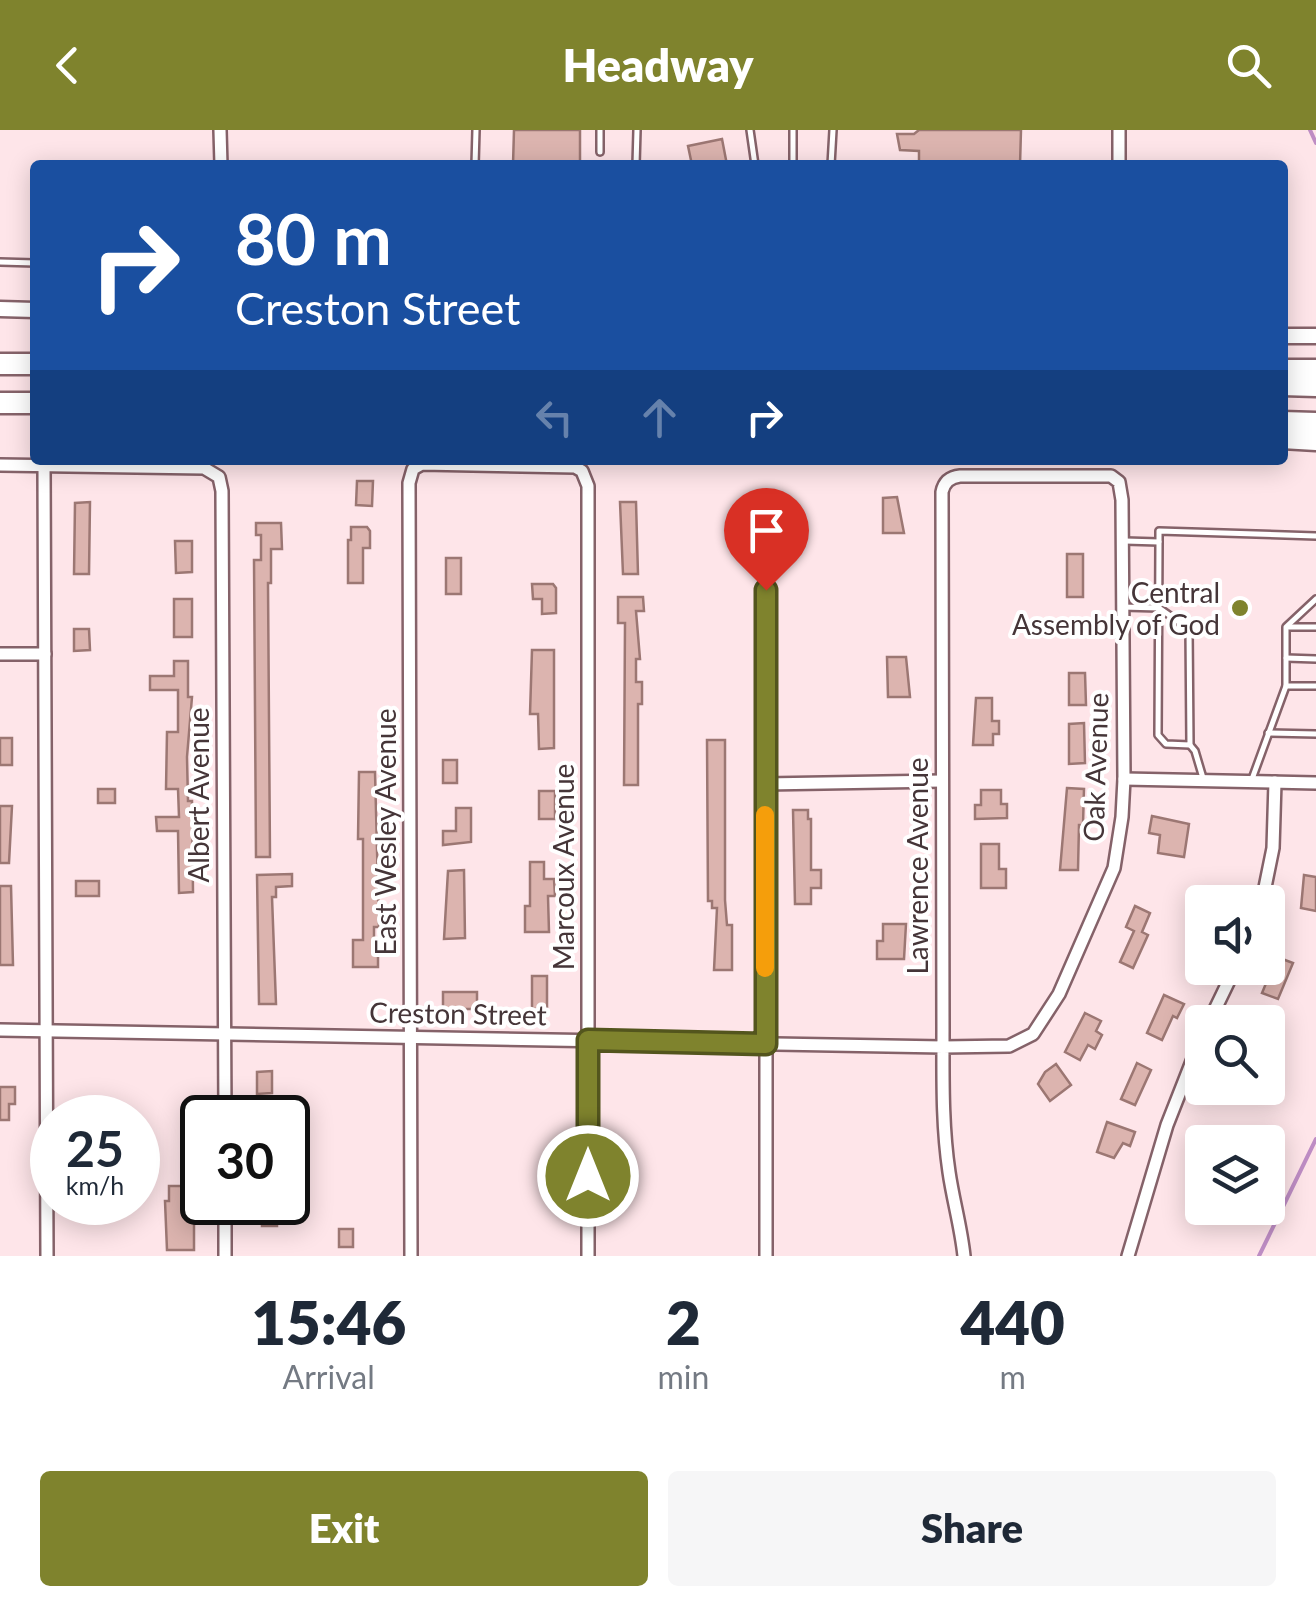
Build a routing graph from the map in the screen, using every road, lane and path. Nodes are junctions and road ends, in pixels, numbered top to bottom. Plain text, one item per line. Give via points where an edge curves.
1 (220, 130) edge
2 (476, 130) edge
3 (600, 130) edge
4 (636, 130) edge
5 (750, 130) edge
6 (793, 130) edge
7 (833, 130) edge
8 (1120, 130) edge
9 (600, 152) dead end
10 (221, 160) edge
11 (476, 160) edge
12 (636, 160) edge
13 (754, 160) edge
14 (792, 160) edge
15 (832, 160) edge
16 (1120, 160) edge
17 (0, 262) edge
18 (30, 263) edge
19 (0, 309) edge
20 (30, 310) edge
21 (1288, 336) edge
22 (1316, 336) edge
23 (0, 364) edge
24 (30, 364) edge
25 (1288, 370) edge
26 (1316, 370) edge
27 (1288, 385) edge
28 (1316, 386) edge
29 (0, 403) edge
30 (30, 403) edge
31 (1288, 422) edge
32 (1316, 422) edge
33 (1288, 438) edge
34 (1316, 440) edge
35 (0, 465) edge
36 (44, 465) junction
37 (421, 465) edge
38 (498, 465) edge
39 (586, 478) joint
40 (1119, 482) joint
41 (1316, 536) edge
42 (1122, 542) junction
43 (1159, 542) junction
44 (766, 590) dead end
45 (1316, 599) edge
46 (1122, 608) junction
47 (1158, 608) junction
48 (1286, 627) junction
49 (1316, 627) edge
50 (0, 654) edge
51 (45, 654) junction
52 (1286, 658) junction
53 (1316, 658) edge
54 (1286, 686) junction
55 (1316, 686) edge
56 (1268, 733) junction
57 (1316, 734) edge
58 (1190, 745) junction
59 (1124, 779) junction
60 (1204, 780) junction
61 (942, 781) junction
62 (1251, 782) junction
63 (1276, 782) junction
64 (1316, 782) edge
65 (765, 784) junction
66 (1266, 885) edge
67 (0, 1030) edge
68 (46, 1031) junction
69 (224, 1034) junction
70 (1033, 1034) joint
71 (410, 1038) junction
72 (588, 1040) junction
73 (766, 1044) junction
74 (943, 1047) junction
75 (1185, 1079) edge
76 (225, 1095) edge
77 (225, 1225) edge
78 (47, 1256) edge
79 (225, 1256) edge
80 (411, 1256) edge
81 (588, 1256) edge
82 (766, 1256) edge
83 (964, 1256) edge
84 (1128, 1256) edge

1 - 10 street
2 - 11 lane
3 - 9 lane
4 - 12 lane
5 - 13 lane
6 - 14 lane
7 - 15 lane
8 - 16 street
17 - 18 lane
19 - 20 street
21 - 22 street
23 - 24 highway
25 - 26 highway
27 - 28 highway
29 - 30 highway
31 - 32 highway
33 - 34 highway
35 - 36 street
36 - 51 street
36 - 69 street, Albert Avenue via 204,468 216,473 222,491
37 - 71 street, East Wesley Avenue via 409,483
38 - 39 street, East Wesley Avenue via 575,466
39 - 72 street, Marcoux Avenue
40 - 42 street, Oak Avenue
40 - 61 street, Lawrence Avenue via 1102,474 952,478 942,492
41 - 43 lane via 1159,531
42 - 43 lane
42 - 46 street, Oak Avenue
43 - 47 lane
44 - 65 street
45 - 48 lane
46 - 47 lane
46 - 59 street, Oak Avenue
47 - 58 lane via 1189,629
47 - 58 lane via 1158,735 1166,744
48 - 49 lane
48 - 52 lane
50 - 51 street
51 - 68 street
52 - 53 lane
52 - 54 lane
54 - 55 lane
54 - 56 lane
56 - 57 lane
56 - 62 lane
58 - 60 lane
59 - 60 street
59 - 70 street, Oak Avenue via 1114,868 1059,994
60 - 62 street
61 - 65 street
61 - 74 street, Lawrence Avenue
62 - 63 street
63 - 64 street
63 - 66 street
65 - 73 street
67 - 68 street, Creston Street
68 - 69 street, Creston Street
68 - 78 street
69 - 71 street, Creston Street
69 - 76 street, Albert Avenue
70 - 74 street, Creston Street via 1009,1046
71 - 72 street, Creston Street
71 - 80 street, East Wesley Avenue
72 - 73 street, Creston Street
72 - 81 street, Marcoux Avenue
73 - 74 street, Creston Street
73 - 82 street
74 - 83 street, Lawrence Avenue via 947,1157
75 - 84 street
77 - 79 street

